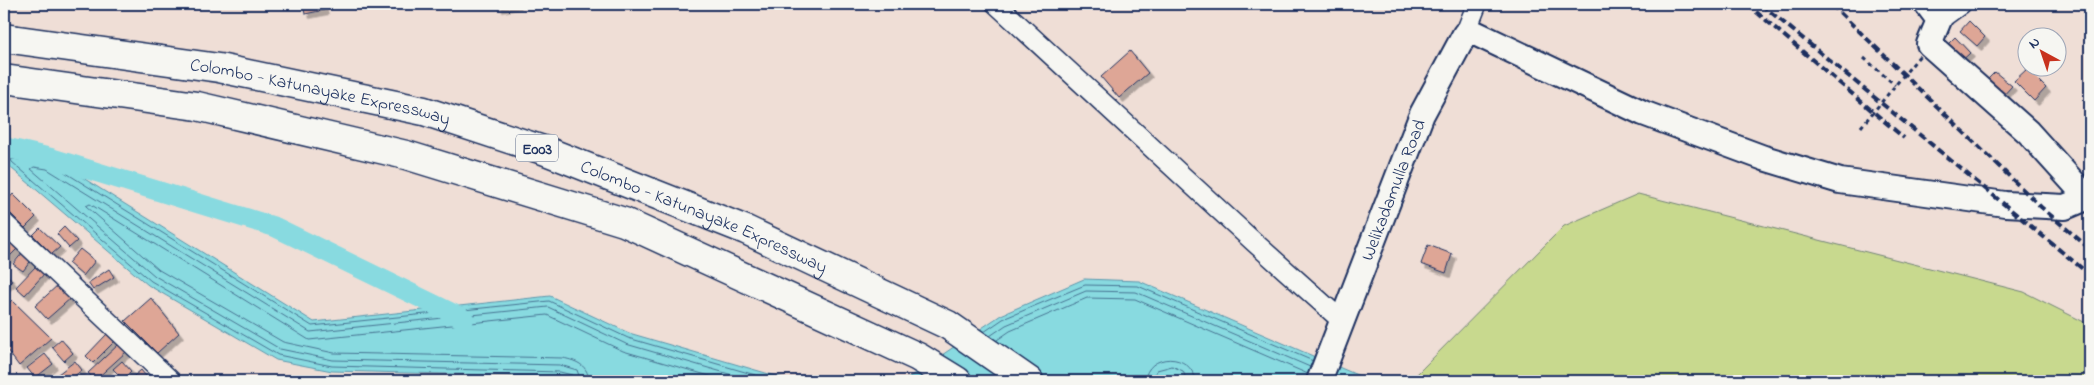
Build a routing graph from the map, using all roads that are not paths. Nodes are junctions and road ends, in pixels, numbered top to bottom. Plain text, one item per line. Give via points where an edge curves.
1 (996, 4) edge
2 (1477, 4) edge
3 (1961, 4) edge
4 (1933, 12) edge
5 (1465, 34) junction
6 (4, 38) edge
7 (4, 79) edge
8 (2087, 200) edge
9 (4, 223) edge
10 (1341, 320) junction
11 (171, 381) edge
12 (958, 381) edge
13 (1029, 381) edge
14 (1318, 381) edge

1 - 10 street
2 - 5 street, Welikadamulla Road
3 - 4 street
4 - 8 street via 1929,44 2028,132
5 - 8 street via 1475,33 1643,113 1764,158 1840,181 2014,205 2065,207
5 - 10 street, Welikadamulla Road via 1422,114
6 - 13 highway, Colombo - Katunayake Expressway / E003 via 219,68 424,111 537,148 746,230 948,325
7 - 12 highway, Colombo - Katunayake Expressway / E003 via 206,108 406,155 614,219 918,357
9 - 11 street
10 - 14 street, Welikadamulla Road

